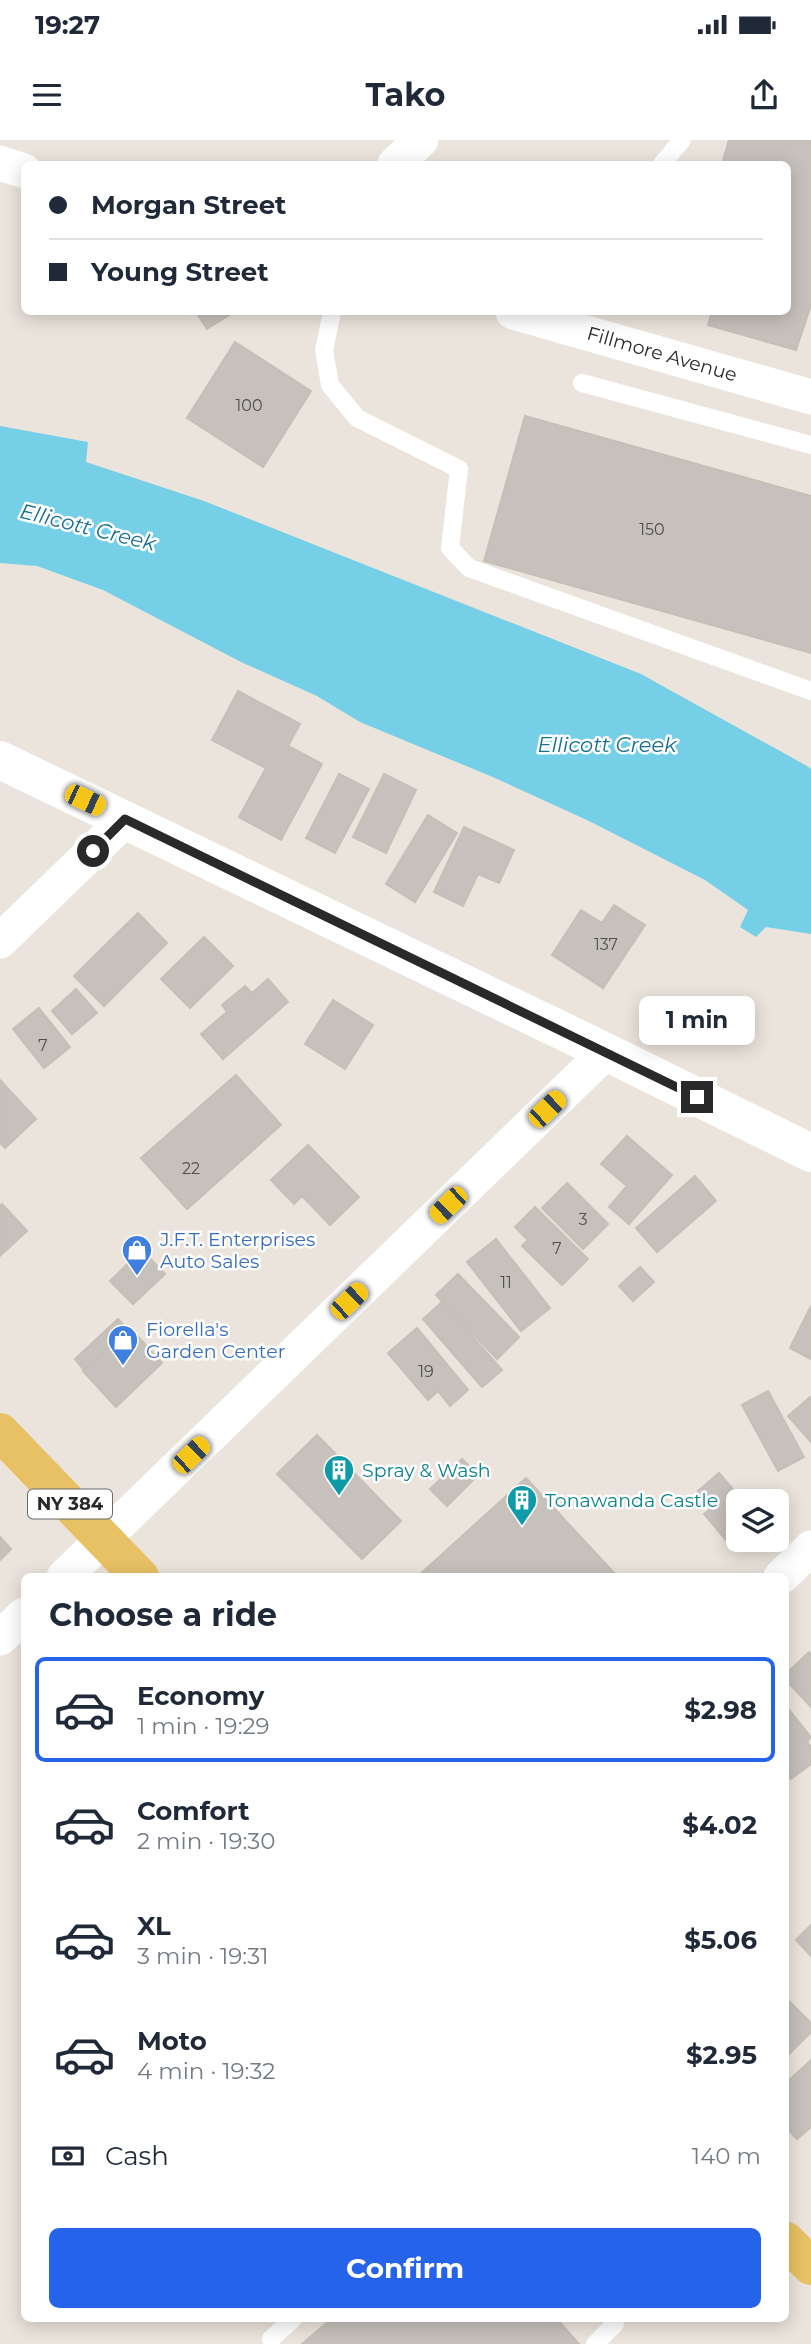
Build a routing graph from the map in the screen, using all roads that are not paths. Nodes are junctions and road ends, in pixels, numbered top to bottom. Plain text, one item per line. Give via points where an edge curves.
1 (421, 140) edge
2 (682, 140) edge
3 (398, 161) edge
4 (664, 161) edge
5 (0, 163) edge
6 (21, 169) edge
7 (331, 315) edge
8 (524, 315) edge
9 (582, 383) dead end
10 (811, 397) edge
11 (811, 445) edge
12 (811, 691) edge
13 (0, 760) edge
14 (125, 819) junction
15 (0, 941) edge
16 (606, 1052) junction
17 (811, 1153) edge
18 (0, 1432) edge
19 (104, 1539) junction
20 (811, 1548) edge
21 (68, 1573) edge
22 (136, 1573) edge
23 (785, 1573) edge
24 (21, 1618) edge
25 (0, 1638) edge
26 (290, 2322) edge
27 (613, 2322) edge
28 (271, 2339) dead end
29 (595, 2344) edge

1 - 3 street
2 - 4 lane
5 - 6 street
7 - 12 lane via 324,351 330,385 357,418 459,469 450,548 469,568
8 - 10 street, Fillmore Avenue
9 - 11 lane
13 - 14 street
14 - 15 street
14 - 16 street
16 - 17 street
16 - 19 street
18 - 19 main road, NY 384
19 - 21 street
19 - 22 main road, NY 384
20 - 23 street
24 - 25 street
26 - 28 lane
27 - 29 lane

